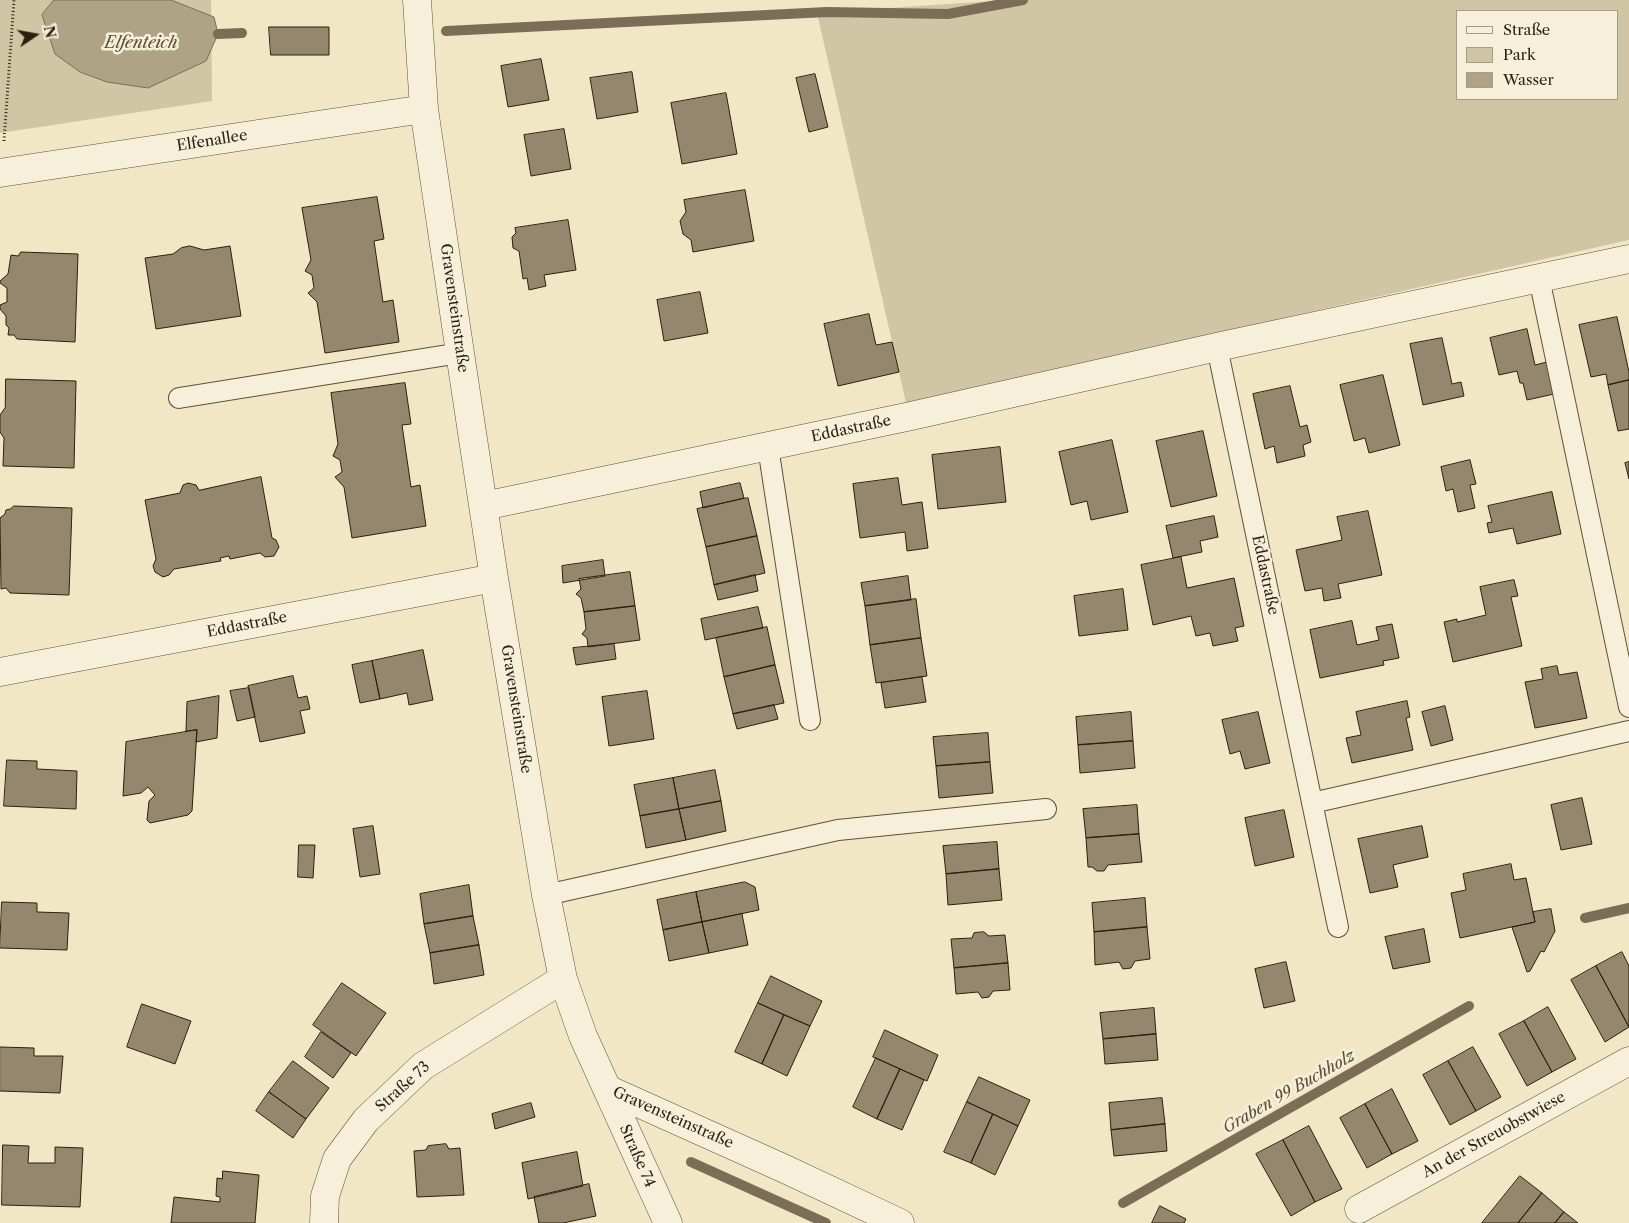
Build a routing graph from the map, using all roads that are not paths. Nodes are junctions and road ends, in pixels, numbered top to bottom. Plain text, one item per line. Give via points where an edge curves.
1 (418, 0) edge
2 (424, 109) junction
3 (0, 173) edge
4 (1629, 259) edge
5 (1539, 278) junction
6 (1217, 347) junction
7 (460, 353) junction
8 (179, 398) dead end
9 (768, 447) junction
10 (484, 506) junction
11 (494, 578) junction
12 (0, 672) edge
13 (1629, 707) edge
14 (810, 720) dead end
15 (1629, 731) edge
16 (1312, 803) junction
17 (1046, 809) dead end
18 (546, 896) junction
19 (1338, 927) dead end
20 (563, 979) junction
21 (1629, 1061) edge
22 (607, 1089) junction
23 (1359, 1209) dead end
24 (324, 1223) edge
25 (668, 1223) edge
26 (900, 1223) edge

1 - 2 street, Gravensteinstraße
2 - 3 street, Elfenallee
2 - 7 street, Gravensteinstraße
4 - 5 street, Eddastraße
5 - 6 street, Eddastraße
5 - 13 lane
6 - 9 street, Eddastraße
6 - 16 lane, Eddastraße
7 - 8 lane
7 - 10 street, Gravensteinstraße
9 - 10 street, Eddastraße
9 - 14 lane
10 - 11 street, Gravensteinstraße
11 - 12 street, Eddastraße
11 - 18 street, Gravensteinstraße
15 - 16 lane
16 - 19 lane, Eddastraße
17 - 18 lane via 838,830
18 - 20 street, Gravensteinstraße
20 - 22 street, Gravensteinstraße via 583,1036
20 - 24 street, Straße 73 via 423,1066 366,1120 337,1160 325,1196
21 - 23 street, An der Streuobstwiese
22 - 25 street, Straße 74
22 - 26 street, Gravensteinstraße

